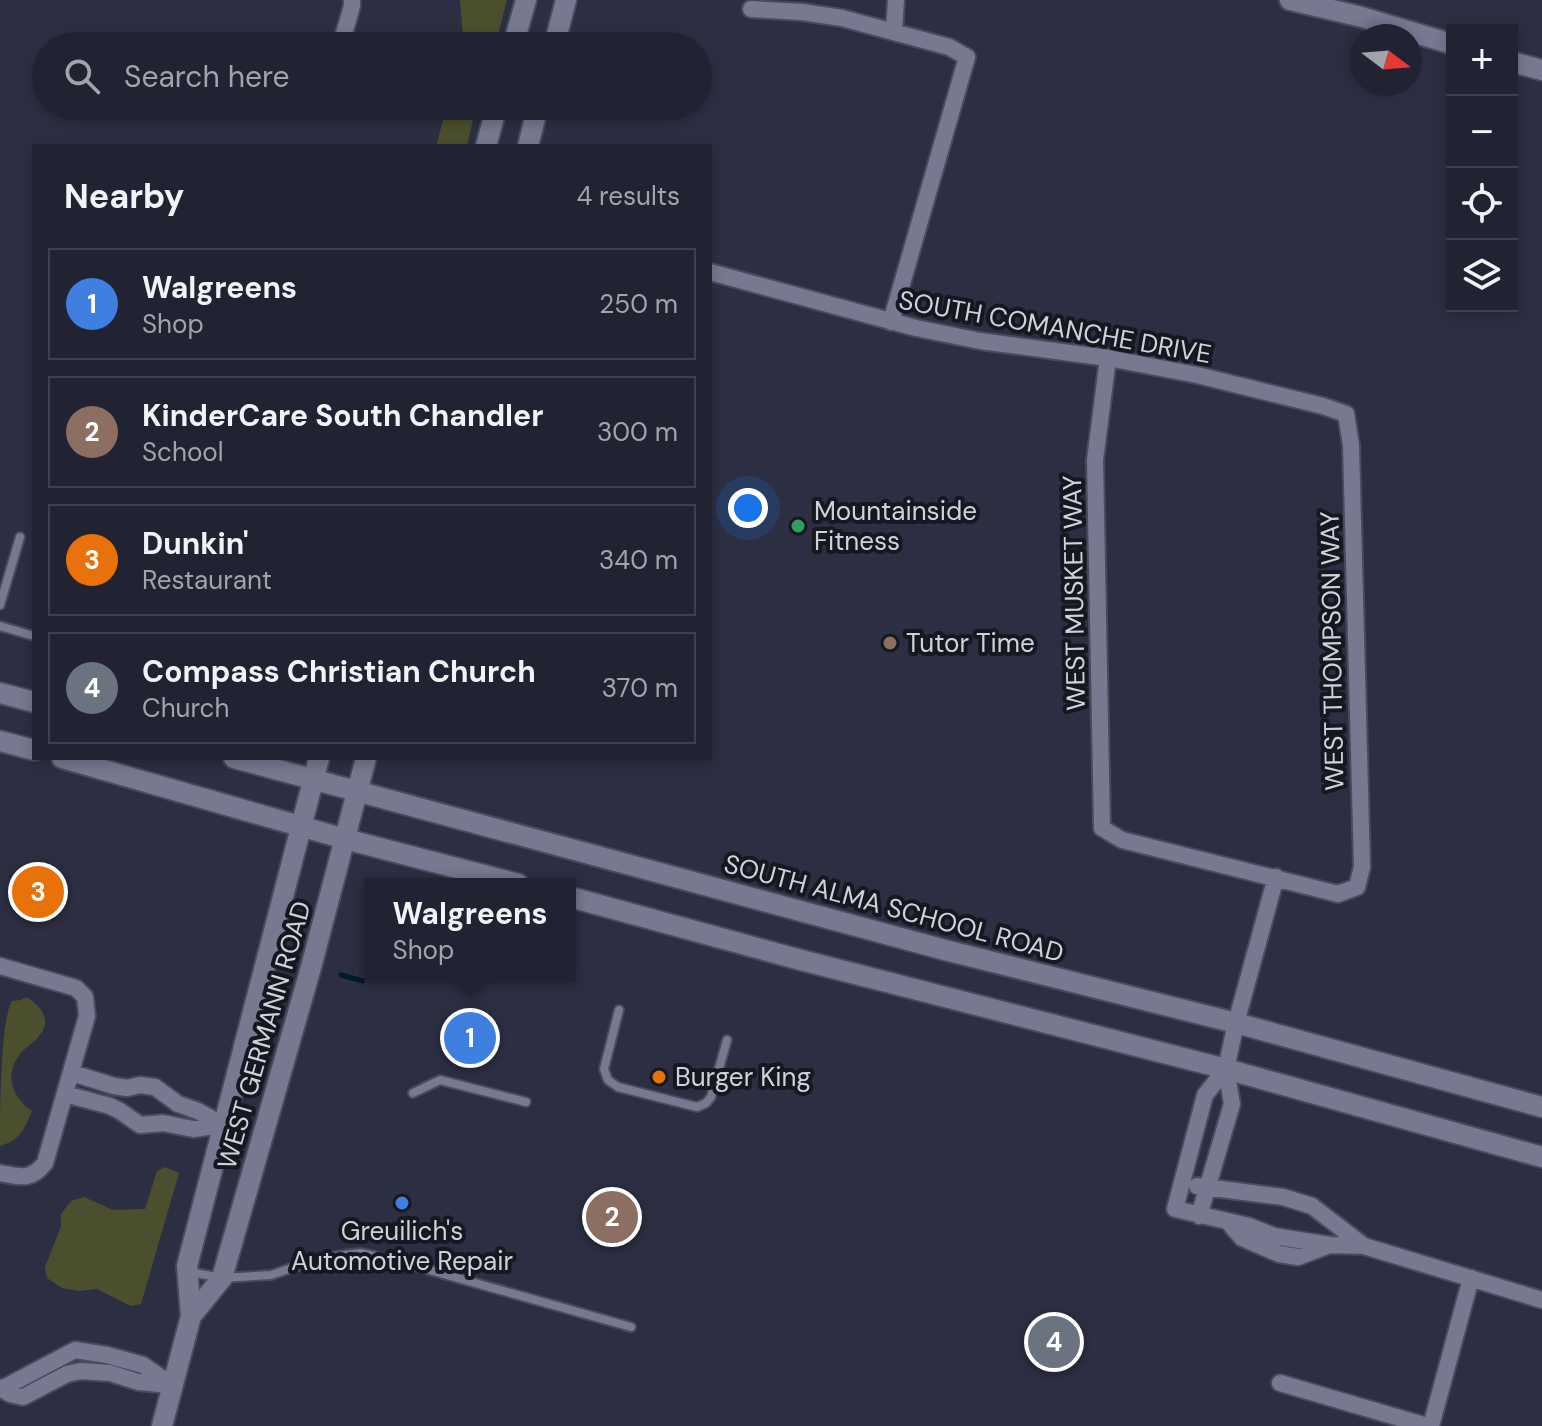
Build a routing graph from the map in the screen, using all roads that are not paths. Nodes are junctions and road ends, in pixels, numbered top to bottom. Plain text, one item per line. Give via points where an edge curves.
1 (352, 0) edge
2 (526, 0) edge
3 (566, 0) edge
4 (896, 0) edge
5 (1290, 0) edge
6 (1360, 8) edge
7 (751, 9) dead end
8 (344, 32) edge
9 (517, 32) edge
10 (558, 32) edge
11 (894, 32) junction
12 (1446, 42) edge
13 (1518, 64) edge
14 (1542, 70) edge
15 (493, 120) edge
16 (534, 120) edge
17 (487, 144) edge
18 (528, 144) edge
19 (712, 273) edge
20 (891, 322) junction
21 (1108, 358) junction
22 (1346, 414) joint
23 (20, 537) dead end
24 (0, 605) edge
25 (0, 626) edge
26 (32, 635) edge
27 (0, 693) edge
28 (32, 701) edge
29 (0, 741) edge
30 (32, 749) edge
31 (69, 760) edge
32 (241, 760) edge
33 (318, 760) edge
34 (365, 760) edge
35 (313, 780) junction
36 (357, 793) junction
37 (301, 826) junction
38 (345, 839) junction
39 (1276, 877) junction
40 (495, 878) edge
41 (576, 899) edge
42 (0, 966) edge
43 (619, 1010) dead end
44 (1236, 1023) junction
45 (727, 1040) dead end
46 (1226, 1069) junction
47 (72, 1073) junction
48 (127, 1088) junction
49 (413, 1093) dead end
50 (65, 1094) junction
51 (526, 1102) dead end
52 (1542, 1107) edge
53 (120, 1111) junction
54 (223, 1125) junction
55 (1542, 1157) edge
56 (0, 1173) edge
57 (1181, 1183) junction
58 (1206, 1188) junction
59 (1199, 1216) junction
60 (1364, 1246) junction
61 (187, 1272) junction
62 (222, 1278) junction
63 (1471, 1278) junction
64 (1542, 1300) edge
65 (191, 1316) junction
66 (631, 1327) dead end
67 (87, 1351) junction
68 (89, 1370) junction
69 (1280, 1383) dead end
70 (172, 1385) junction
71 (2, 1388) edge
72 (162, 1426) edge
73 (1429, 1426) edge

1 - 8 street
2 - 9 main road
3 - 10 main road
4 - 11 street
5 - 6 main road
6 - 12 main road
7 - 11 street via 842,18
11 - 20 street via 967,57
13 - 14 main road
15 - 17 main road
16 - 18 main road
19 - 20 street, SOUTH COMANCHE DRIVE
20 - 21 street, SOUTH COMANCHE DRIVE via 980,341
21 - 22 street, SOUTH COMANCHE DRIVE
21 - 39 street, WEST MUSKET WAY via 1095,460 1102,828 1122,840
22 - 39 street, WEST THOMPSON WAY via 1362,867 1357,887 1338,894
23 - 24 lane
25 - 26 lane
27 - 28 main road
29 - 30 main road
31 - 37 main road
32 - 35 main road, SOUTH ALMA SCHOOL ROAD
33 - 35 main road, WEST GERMANN ROAD
34 - 36 main road, WEST GERMANN ROAD
35 - 36 main road, SOUTH ALMA SCHOOL ROAD
35 - 37 main road, WEST GERMANN ROAD
36 - 38 main road, WEST GERMANN ROAD
36 - 44 main road, SOUTH ALMA SCHOOL ROAD
37 - 38 main road
37 - 54 main road, WEST GERMANN ROAD
38 - 40 main road
38 - 62 main road, WEST GERMANN ROAD
39 - 44 street
41 - 46 main road via 796,965
42 - 47 street via 76,988 85,997 87,1016
43 - 45 lane via 604,1069 618,1087 697,1107 711,1097
44 - 46 street
44 - 52 main road, SOUTH ALMA SCHOOL ROAD
46 - 55 main road
46 - 57 street via 1205,1095
46 - 58 street via 1232,1104
47 - 48 street
47 - 50 street
48 - 53 street
48 - 54 street via 155,1087
49 - 51 lane via 440,1080
50 - 53 street
50 - 56 street via 45,1163 29,1176
53 - 54 street via 140,1125
54 - 61 main road, WEST GERMANN ROAD
57 - 58 street
57 - 59 street via 1175,1209
58 - 59 street
58 - 60 street via 1283,1197 1312,1206
59 - 60 street via 1274,1236
60 - 63 street
61 - 62 lane
61 - 65 main road, WEST GERMANN ROAD
62 - 65 main road, WEST GERMANN ROAD
62 - 66 lane via 271,1275 321,1258 361,1253
63 - 64 street
63 - 73 street
65 - 70 main road, WEST GERMANN ROAD
67 - 68 street
67 - 70 street via 143,1365
67 - 71 street via 75,1350
68 - 70 street
68 - 71 street via 67,1374 23,1397
69 - 73 street
70 - 72 main road, WEST GERMANN ROAD

